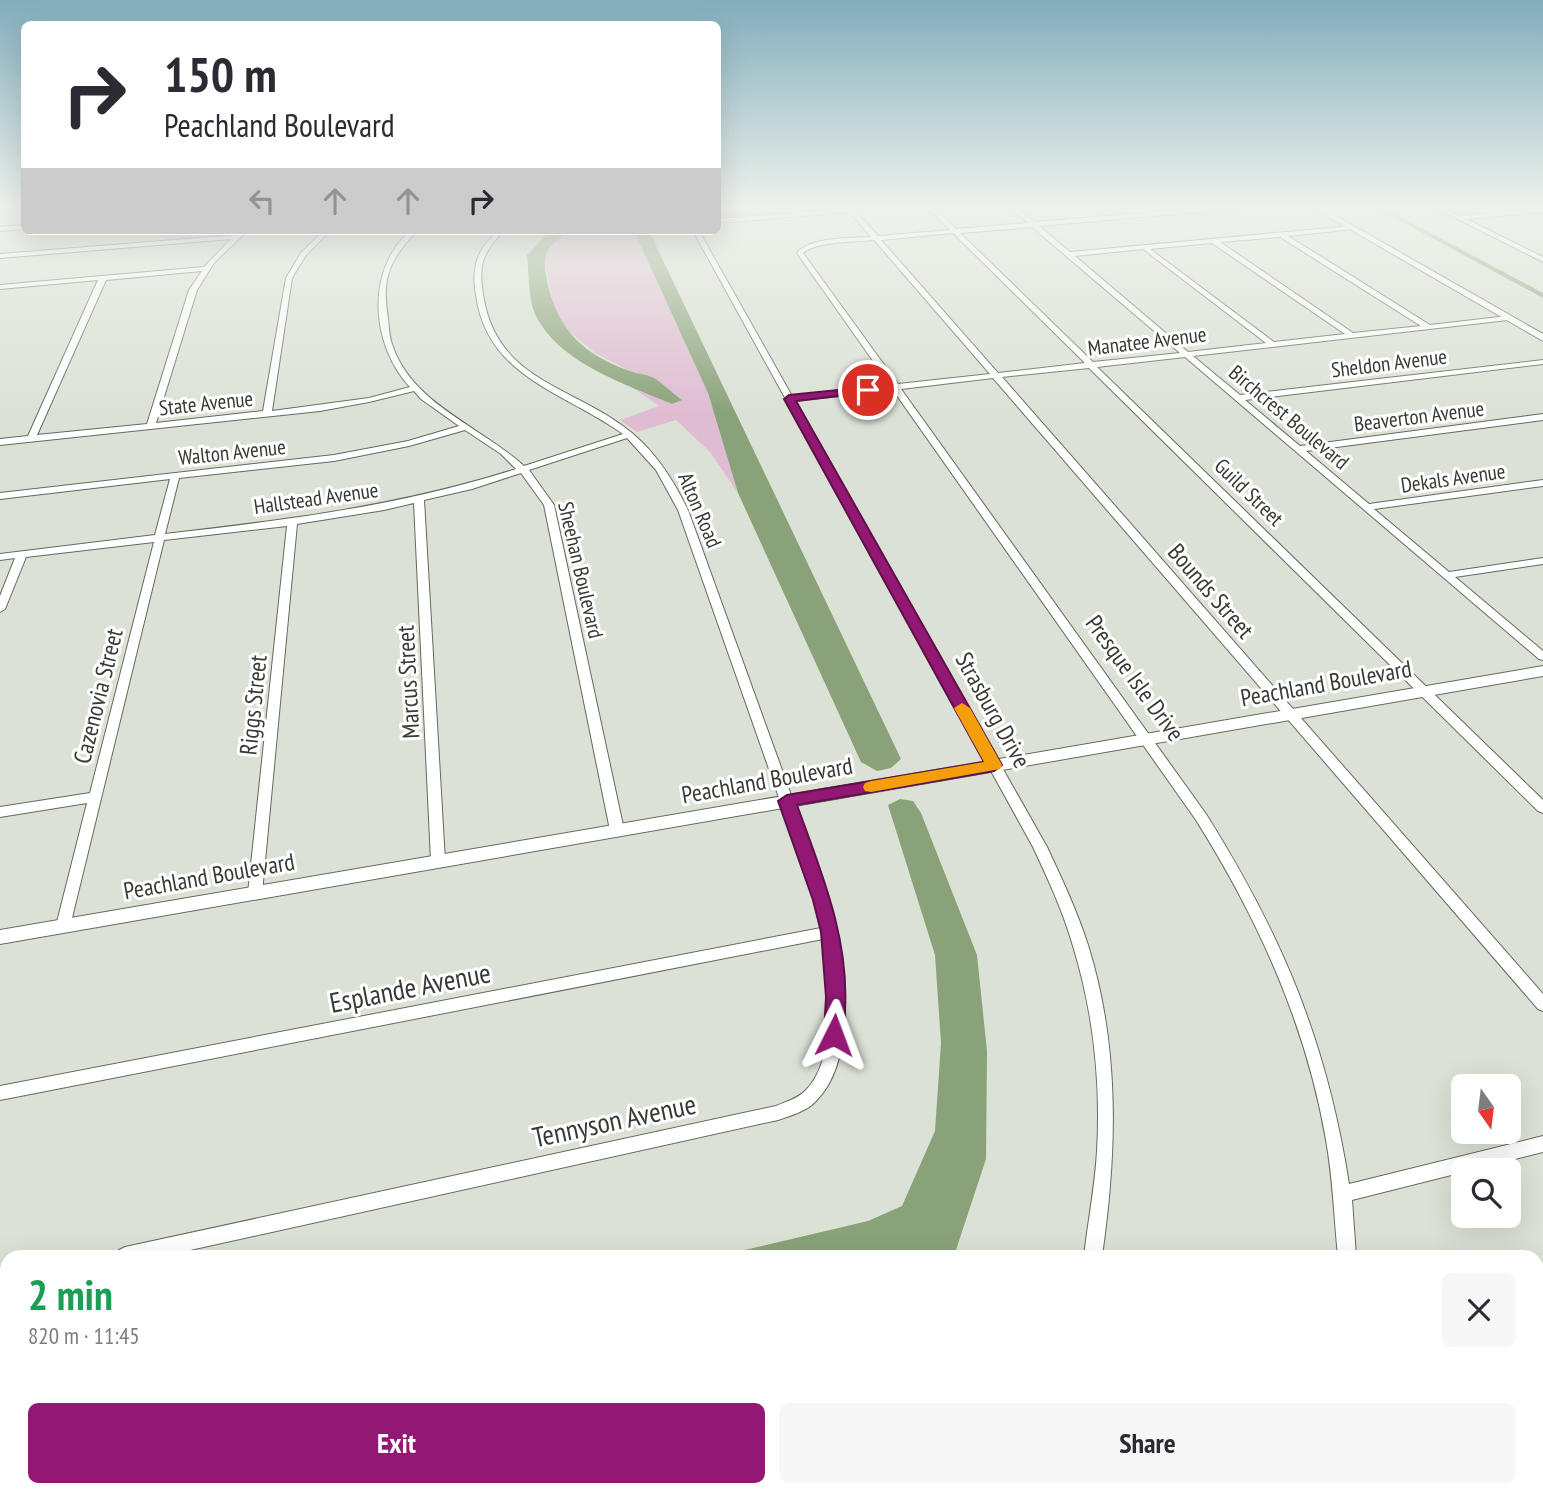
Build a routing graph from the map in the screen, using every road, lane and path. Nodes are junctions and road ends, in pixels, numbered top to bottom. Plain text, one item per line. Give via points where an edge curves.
1 (140, 275) edge
2 (202, 275) edge
3 (291, 275) edge
4 (384, 275) edge
5 (477, 275) edge
6 (719, 275) edge
7 (815, 275) edge
8 (909, 275) edge
9 (1000, 275) edge
10 (1094, 275) edge
11 (1181, 275) edge
12 (1263, 275) edge
13 (1346, 275) edge
14 (1433, 275) edge
15 (103, 278) junction
16 (3, 286) edge
17 (0, 298) edge
18 (1508, 318) junction
19 (1429, 327) junction
20 (1351, 335) junction
21 (1543, 338) edge
22 (1272, 344) junction
23 (1186, 353) junction
24 (1543, 362) edge
25 (1092, 365) junction
26 (996, 376) junction
27 (894, 387) junction
28 (414, 389) junction
29 (1239, 398) junction
30 (789, 399) junction
31 (267, 414) junction
32 (1543, 417) edge
33 (151, 426) junction
34 (465, 427) junction
35 (628, 435) junction
36 (31, 439) junction
37 (0, 442) edge
38 (1298, 449) junction
39 (525, 469) junction
40 (175, 476) junction
41 (1543, 483) edge
42 (0, 496) edge
43 (419, 500) junction
44 (1367, 507) junction
45 (292, 522) junction
46 (159, 538) junction
47 (22, 554) junction
48 (0, 557) edge
49 (1543, 561) edge
50 (1447, 575) junction
51 (0, 609) edge
52 (1543, 657) edge
53 (1543, 671) edge
54 (1424, 691) junction
55 (1291, 714) junction
56 (1146, 739) junction
57 (994, 765) junction
58 (95, 797) junction
59 (787, 801) junction
60 (1543, 808) edge
61 (0, 812) edge
62 (617, 830) junction
63 (438, 861) junction
64 (255, 893) junction
65 (63, 926) junction
66 (830, 932) junction
67 (0, 937) edge
68 (1543, 1005) edge
69 (0, 1093) edge
70 (1543, 1144) edge
71 (1342, 1194) junction
72 (152, 1250) edge
73 (1094, 1250) edge
74 (1347, 1250) edge

1 - 15 street
2 - 33 street via 190,296
3 - 31 street
4 - 28 street, Sheehan Boulevard via 384,339 394,363
5 - 35 street, Alton Road via 483,316 496,344 512,361
6 - 30 street, Strasburg Drive
7 - 27 street, Presque Isle Drive
8 - 26 street, Bounds Street
9 - 25 street, Guild Street
10 - 23 street, Birchcrest Boulevard
11 - 22 street
12 - 20 street
13 - 19 street
14 - 18 street
15 - 16 street
15 - 36 street
16 - 17 street
18 - 19 street, Manatee Avenue
18 - 21 street
19 - 20 street, Manatee Avenue
20 - 22 street, Manatee Avenue
22 - 23 street, Manatee Avenue
23 - 25 street, Manatee Avenue
23 - 29 street, Birchcrest Boulevard
24 - 29 street, Sheldon Avenue
25 - 26 street, Manatee Avenue
25 - 54 street, Guild Street
26 - 27 street, Manatee Avenue
26 - 55 street, Bounds Street
27 - 30 street, Manatee Avenue
27 - 56 street, Presque Isle Drive
28 - 31 street, State Avenue via 349,404
28 - 34 street, Sheehan Boulevard
29 - 38 street, Birchcrest Boulevard
30 - 57 street, Strasburg Drive
31 - 33 street, State Avenue
32 - 38 street, Beaverton Avenue
33 - 36 street, State Avenue
34 - 39 street, Sheehan Boulevard
34 - 40 street, Walton Avenue via 353,455
35 - 39 street, Hallstead Avenue
35 - 59 street, Alton Road via 657,464 677,497
36 - 37 street, State Avenue
38 - 44 street, Birchcrest Boulevard
39 - 43 street, Hallstead Avenue
39 - 62 street, Sheehan Boulevard via 553,519
40 - 42 street, Walton Avenue
40 - 46 street, Cazenovia Street
41 - 44 street, Dekals Avenue
43 - 45 street, Hallstead Avenue
43 - 63 street, Marcus Street
44 - 50 street, Birchcrest Boulevard
45 - 46 street, Hallstead Avenue
45 - 64 street, Riggs Street
46 - 47 street, Hallstead Avenue
46 - 58 street, Cazenovia Street
47 - 48 street, Hallstead Avenue
47 - 51 street
49 - 50 street
50 - 52 street, Birchcrest Boulevard
53 - 54 street, Peachland Boulevard
54 - 55 street, Peachland Boulevard
54 - 60 street, Guild Street
55 - 56 street, Peachland Boulevard
55 - 68 street, Bounds Street
56 - 57 street, Peachland Boulevard
56 - 71 street, Presque Isle Drive via 1225,852 1270,935 1312,1046
57 - 59 street, Peachland Boulevard
57 - 73 street, Strasburg Drive via 1063,896 1094,991 1105,1061 1107,1138
58 - 61 street
58 - 65 street, Cazenovia Street
59 - 62 street, Peachland Boulevard
59 - 66 street, Tennyson Avenue
62 - 63 street, Peachland Boulevard
63 - 64 street, Peachland Boulevard
64 - 65 street, Peachland Boulevard
65 - 67 street, Peachland Boulevard
66 - 69 street, Esplande Avenue
66 - 72 street, Tennyson Avenue via 836,997 828,1069 811,1097 778,1113
70 - 71 street
71 - 74 street, Presque Isle Drive

